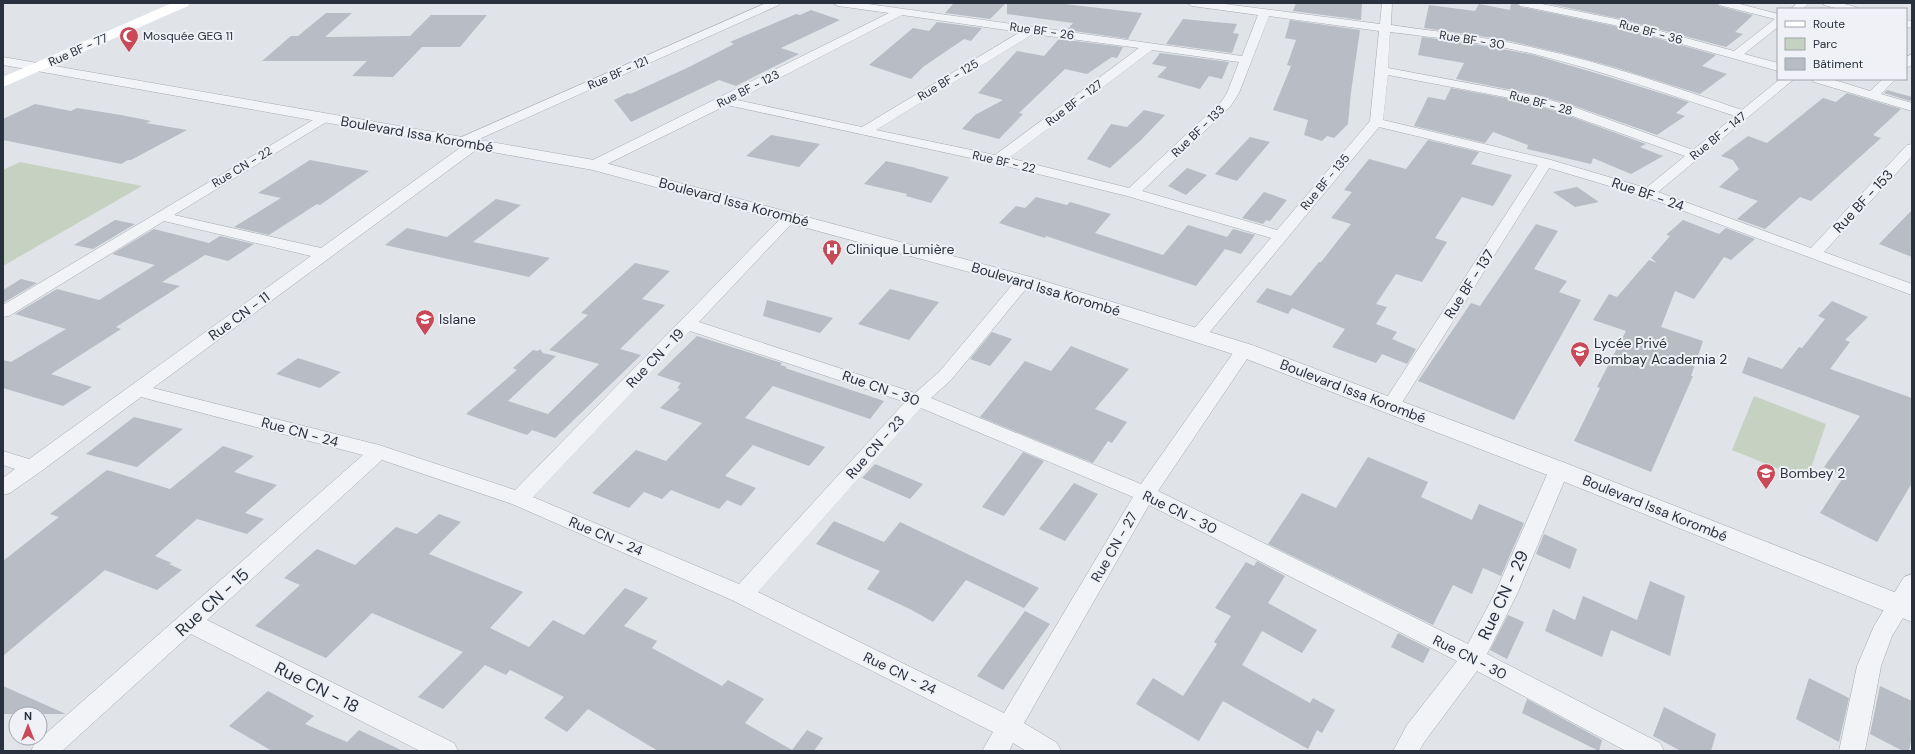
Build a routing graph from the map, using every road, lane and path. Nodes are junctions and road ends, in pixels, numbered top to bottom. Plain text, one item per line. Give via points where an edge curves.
1 (167, 3) edge
2 (183, 3) edge
3 (775, 3) edge
4 (838, 3) edge
5 (1192, 3) edge
6 (1387, 3) edge
7 (1522, 3) edge
8 (1723, 3) edge
9 (1828, 3) edge
10 (1848, 8) edge
11 (900, 12) junction
12 (1265, 12) junction
13 (1777, 18) edge
14 (1777, 23) edge
15 (1385, 28) junction
16 (1031, 30) junction
17 (1150, 46) junction
18 (1736, 55) junction
19 (1247, 60) junction
20 (3, 61) edge
21 (31, 66) junction
22 (1777, 67) edge
23 (1382, 70) junction
24 (3, 74) edge
25 (1787, 80) edge
26 (1821, 80) edge
27 (1889, 80) edge
28 (3, 83) edge
29 (1873, 95) junction
30 (725, 101) junction
31 (1912, 107) edge
32 (1744, 115) junction
33 (323, 118) junction
34 (1376, 122) junction
35 (866, 130) junction
36 (469, 143) junction
37 (1912, 148) edge
38 (1694, 155) junction
39 (998, 160) junction
40 (1546, 163) junction
41 (594, 165) junction
42 (1132, 193) junction
43 (1648, 193) junction
44 (161, 216) junction
45 (790, 217) junction
46 (1280, 236) junction
47 (1815, 253) junction
48 (325, 254) junction
49 (1024, 281) junction
50 (1912, 290) edge
51 (3, 312) edge
52 (687, 324) junction
53 (1198, 336) junction
54 (1244, 350) junction
55 (138, 390) junction
56 (918, 400) junction
57 (1391, 405) junction
58 (379, 452) junction
59 (3, 458) edge
60 (33, 467) junction
61 (1559, 470) junction
62 (3, 488) edge
63 (1145, 494) junction
64 (519, 498) junction
65 (1912, 583) edge
66 (742, 595) junction
67 (1905, 608) edge
68 (190, 622) junction
69 (1473, 658) junction
70 (1010, 728) junction
71 (44, 751) edge
72 (445, 751) edge
73 (996, 751) edge
74 (1048, 751) edge
75 (1406, 751) edge
76 (1651, 751) edge
77 (1852, 751) edge

1 - 21 main road, Rue BF - 77
2 - 21 main road, Rue BF - 77
3 - 36 street, Rue BF - 121
4 - 11 street, Rue BF - 26
5 - 12 street, Rue BF - 30
6 - 15 street
7 - 18 street, Rue BF - 36 via 1616,22
8 - 13 street
9 - 10 street
11 - 16 street, Rue BF - 26
11 - 30 street, Rue BF - 123
12 - 15 street, Rue BF - 30
12 - 19 street, Rue BF - 133
14 - 18 street
15 - 23 street
15 - 32 street, Rue BF - 30 via 1478,40 1535,51 1624,75
16 - 17 street, Rue BF - 26
16 - 35 street, Rue BF - 125
17 - 19 street, Rue BF - 26
17 - 39 street, Rue BF - 127
18 - 22 street, Rue BF - 36
19 - 42 street, Rue BF - 133 via 1226,104
20 - 21 street, Boulevard Issa Korombé
21 - 24 main road
21 - 28 main road
21 - 33 street, Boulevard Issa Korombé
23 - 34 street
23 - 38 street, Rue BF - 28 via 1528,98
25 - 32 street, Rue BF - 147
26 - 29 street
27 - 29 street
29 - 31 street
30 - 35 street, Rue BF - 22
30 - 41 street, Rue BF - 123
32 - 38 street, Rue BF - 147
33 - 36 street, Boulevard Issa Korombé
33 - 44 street, Rue CN - 22
34 - 40 street, Rue BF - 24
34 - 46 street, Rue BF - 135
35 - 39 street, Rue BF - 22
36 - 41 street, Boulevard Issa Korombé
36 - 48 street, Rue CN - 11
37 - 47 street, Rue BF - 153
38 - 43 street, Rue BF - 147
39 - 42 street, Rue BF - 22
40 - 43 street, Rue BF - 24
40 - 57 street, Rue BF - 137
41 - 45 street, Boulevard Issa Korombé
42 - 46 street, Rue BF - 22
43 - 47 street, Rue BF - 24
44 - 48 street
44 - 51 street, Rue CN - 22
45 - 49 street, Boulevard Issa Korombé
45 - 52 street, Rue CN - 19
46 - 53 street, Rue BF - 135
47 - 50 street, Rue BF - 24
48 - 55 street, Rue CN - 11
49 - 53 street, Boulevard Issa Korombé
49 - 56 street, Rue CN - 23 via 945,376
52 - 56 street, Rue CN - 30
52 - 64 street, Rue CN - 19
53 - 54 street, Boulevard Issa Korombé
54 - 57 street, Boulevard Issa Korombé
54 - 63 street, Rue CN - 27
55 - 58 street, Rue CN - 24
55 - 60 street, Rue CN - 11
56 - 63 street, Rue CN - 30
56 - 66 street, Rue CN - 23
57 - 61 street, Boulevard Issa Korombé
58 - 64 street, Rue CN - 24
58 - 68 street, Rue CN - 15
59 - 60 street
60 - 62 street, Rue CN - 11
61 - 67 street, Boulevard Issa Korombé
61 - 69 street, Rue CN - 29 via 1507,592
63 - 69 street, Rue CN - 30
63 - 70 street, Rue CN - 27
64 - 66 street, Rue CN - 24
65 - 67 street
66 - 70 street, Rue CN - 24
67 - 77 street via 1882,633 1870,666
68 - 71 street, Rue CN - 15
68 - 72 street, Rue CN - 18
69 - 75 street, Rue CN - 29 via 1420,727
69 - 76 street, Rue CN - 30
70 - 73 street, Rue CN - 27
70 - 74 street, Rue CN - 24

